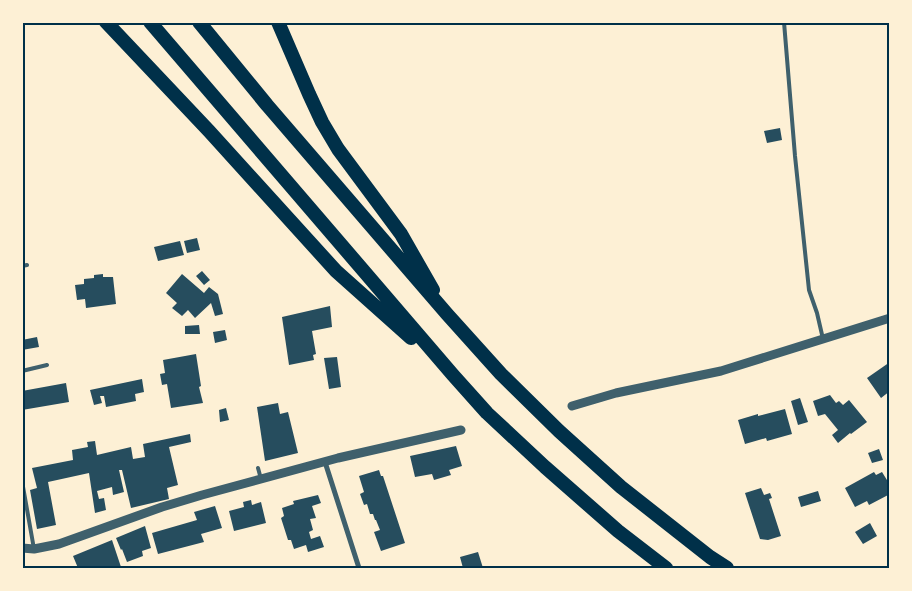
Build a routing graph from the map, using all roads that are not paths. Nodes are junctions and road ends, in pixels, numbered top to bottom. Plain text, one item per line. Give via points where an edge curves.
1 (106, 22) edge
2 (150, 22) edge
3 (199, 22) edge
4 (278, 22) edge
5 (784, 22) edge
6 (447, 314) junction
7 (890, 318) edge
8 (823, 339) junction
9 (47, 364) dead end
10 (22, 370) edge
11 (453, 375) junction
12 (572, 406) dead end
13 (461, 430) dead end
14 (325, 462) junction
15 (258, 468) dead end
16 (261, 479) junction
17 (22, 481) edge
18 (22, 548) edge
19 (34, 549) junction
20 (360, 568) edge
21 (666, 568) edge
22 (726, 568) edge

1 - 11 highway via 336,271
2 - 11 highway
3 - 6 highway
4 - 6 highway via 330,135 401,234
5 - 8 lane via 809,290
6 - 22 highway via 558,432 621,487
7 - 8 street
8 - 12 street via 722,371 616,393
9 - 10 lane
11 - 21 highway via 487,413 545,467
13 - 14 street
14 - 16 street
14 - 20 street
15 - 16 lane
16 - 19 street via 162,507 59,544
17 - 19 lane
18 - 19 street

